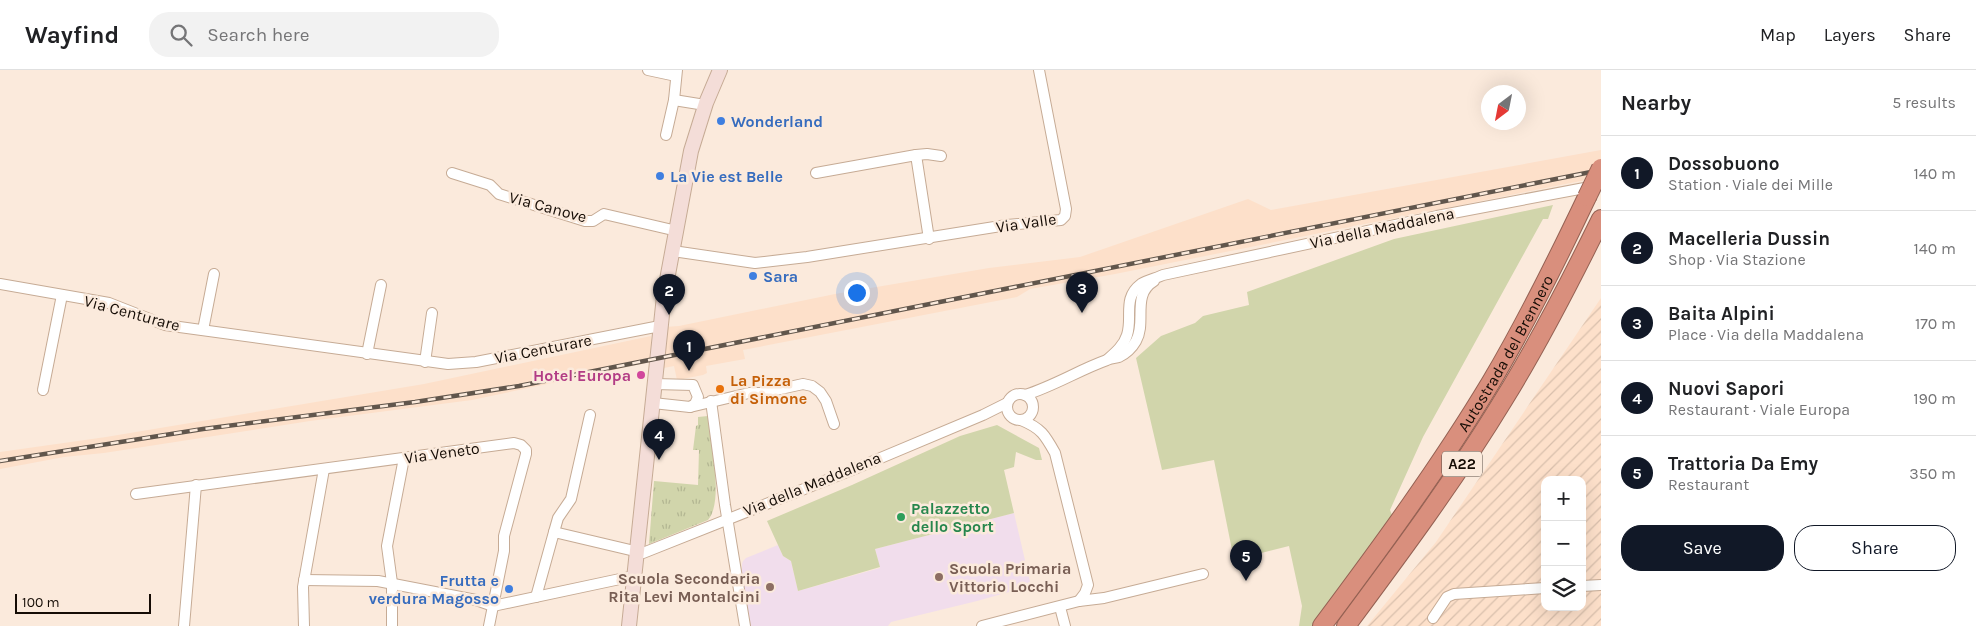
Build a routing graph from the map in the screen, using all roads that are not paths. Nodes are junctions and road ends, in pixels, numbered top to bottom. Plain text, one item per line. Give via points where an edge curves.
1 (648, 70) edge
2 (1039, 70) edge
3 (718, 71) edge
4 (677, 73) edge
5 (674, 100) junction
6 (705, 105) junction
7 (666, 135) dead end
8 (916, 155) junction
9 (941, 156) dead end
10 (1601, 168) edge
11 (452, 173) dead end
12 (816, 174) dead end
13 (1601, 185) edge
14 (1601, 219) edge
15 (677, 231) junction
16 (929, 239) junction
17 (673, 251) junction
18 (214, 274) dead end
19 (0, 286) edge
20 (381, 286) dead end
21 (62, 295) junction
22 (432, 313) dead end
23 (660, 326) junction
24 (203, 330) junction
25 (367, 354) junction
26 (425, 362) junction
27 (655, 384) junction
28 (1048, 388) junction
29 (43, 390) dead end
30 (1025, 395) junction
31 (711, 401) junction
32 (653, 403) junction
33 (1007, 403) junction
34 (690, 407) junction
35 (1032, 409) junction
36 (986, 413) junction
37 (590, 416) dead end
38 (1009, 416) junction
39 (1022, 420) junction
40 (834, 424) dead end
41 (1036, 426) junction
42 (404, 458) junction
43 (324, 469) junction
44 (196, 485) junction
45 (136, 494) dead end
46 (728, 518) junction
47 (554, 532) junction
48 (637, 551) junction
49 (1204, 574) dead end
50 (634, 576) junction
51 (304, 580) junction
52 (392, 583) junction
53 (1601, 585) edge
54 (1586, 586) edge
55 (1541, 588) edge
56 (536, 597) junction
57 (1079, 601) junction
58 (493, 606) junction
59 (1060, 607) junction
60 (1433, 618) dead end
61 (184, 626) edge
62 (304, 626) edge
63 (392, 626) edge
64 (489, 626) edge
65 (629, 626) edge
66 (745, 626) edge
67 (982, 626) edge
68 (1066, 626) edge
69 (1322, 626) edge
70 (1346, 626) edge

1 - 4 street
2 - 16 street, Via Valle via 1065,216 1058,222 1014,224
3 - 6 street
4 - 5 street
5 - 6 street
5 - 7 street
6 - 15 street via 691,152
8 - 9 street
8 - 12 street
8 - 16 street
10 - 69 highway, Autostrada del Brennero / A22, bridge via 1538,298 1490,383 1398,523
11 - 15 street, Via Canove via 490,185 500,194 585,221 593,221 604,214
13 - 28 street, Via della Maddalena via 1437,216 1163,275 1144,292 1136,341 1124,353
14 - 70 highway, Autostrada del Brennero / A22 via 1565,293 1504,398 1416,532
15 - 17 street
16 - 17 street, Via Valle via 755,263
17 - 23 street
18 - 24 street, Via Centurare
19 - 21 street, Via Centurare
20 - 25 street
21 - 24 street, Via Centurare via 109,303 165,325
21 - 29 street, Via Centurare
22 - 26 street
23 - 26 street, Via Centurare via 476,362
23 - 27 street
24 - 25 street, Via Centurare
25 - 26 street, Via Centurare
27 - 32 street
27 - 34 street via 693,385 698,398
28 - 30 street, Via della Maddalena
28 - 35 street, Via della Maddalena
30 - 33 street, Via della Maddalena via 1017,394
30 - 35 street
31 - 34 street
31 - 40 street via 803,384 820,392
31 - 46 street
32 - 34 street
32 - 48 street
33 - 36 street, Via della Maddalena
33 - 38 street
35 - 39 street, Via della Maddalena
35 - 41 street
36 - 38 street
36 - 46 street, Via della Maddalena
37 - 47 street via 571,499 558,518
38 - 39 street
39 - 41 street
41 - 57 street via 1055,454 1086,575 1088,585
42 - 43 street, Via Veneto
42 - 52 street via 387,546
42 - 58 street, Via Veneto via 514,443 526,450 504,536
43 - 44 street, Via Veneto
43 - 51 street
44 - 45 street, Via Veneto
44 - 61 street
46 - 48 street, Via della Maddalena via 644,553
46 - 66 street
47 - 48 street
47 - 56 street
48 - 50 street
49 - 57 street
50 - 56 street
50 - 65 street
51 - 52 street
51 - 62 street
52 - 58 street
52 - 63 street
53 - 54 street
55 - 60 street via 1454,594 1447,597
56 - 58 street
57 - 59 street
58 - 64 street
59 - 67 street
59 - 68 street

